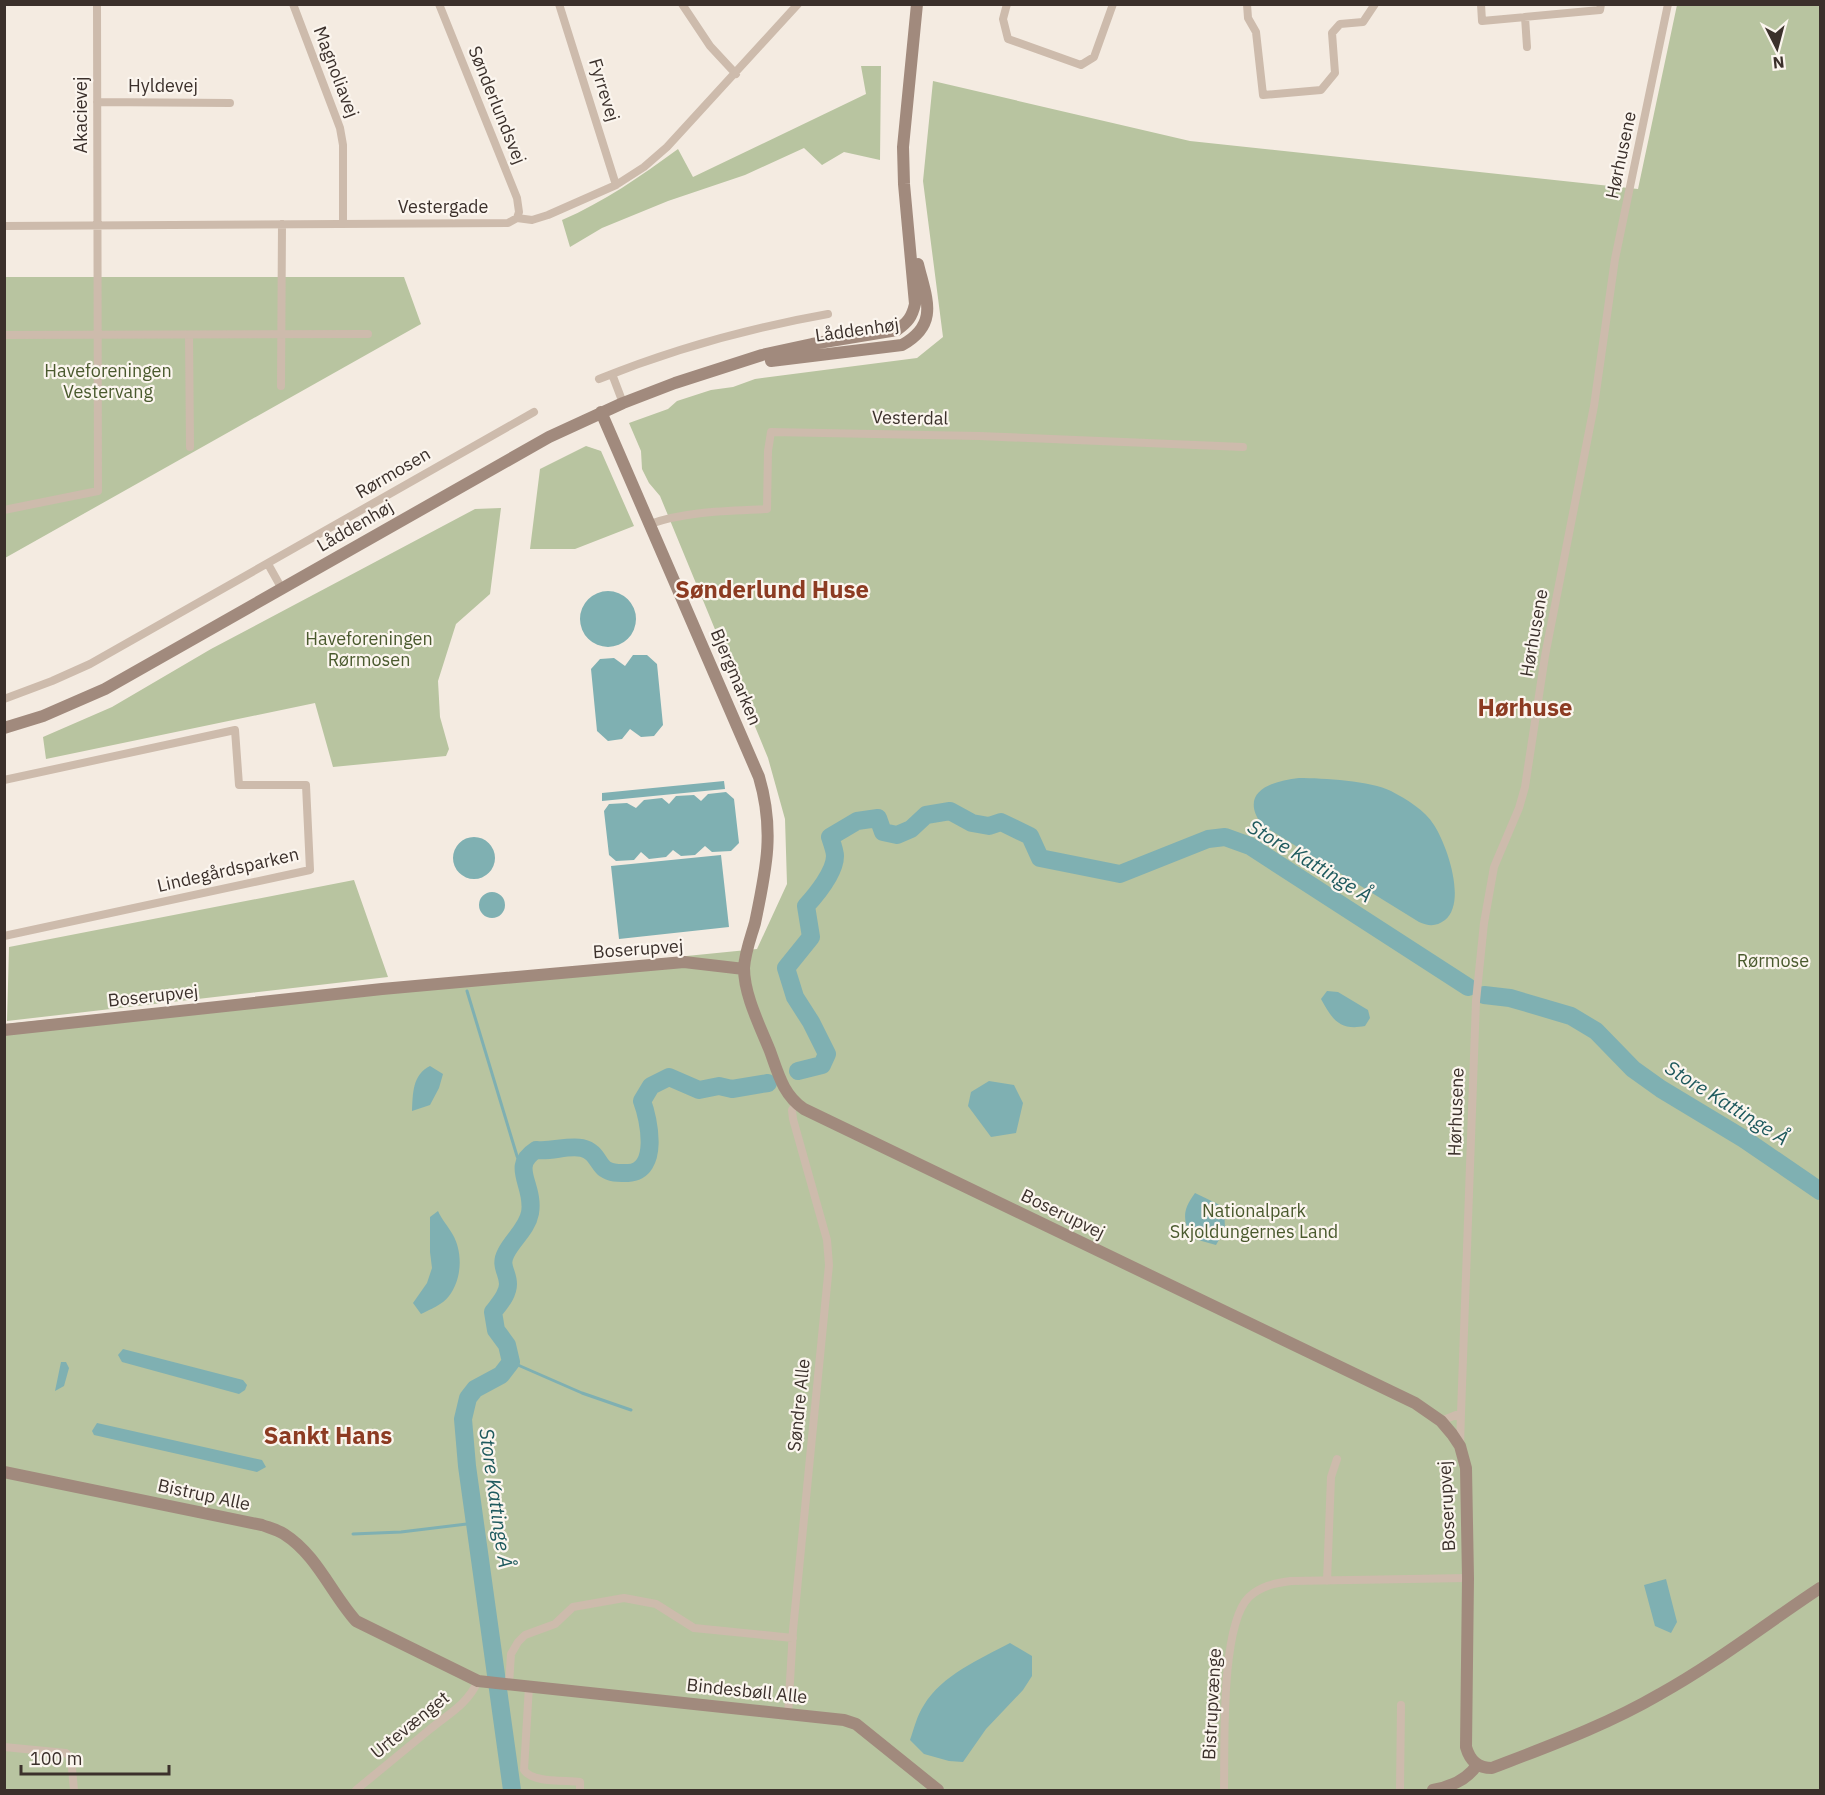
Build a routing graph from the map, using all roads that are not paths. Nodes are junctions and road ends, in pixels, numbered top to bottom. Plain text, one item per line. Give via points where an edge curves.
1 (97, 4) edge
2 (292, 4) edge
3 (439, 4) edge
4 (559, 4) edge
5 (682, 4) edge
6 (798, 4) edge
7 (917, 4) edge
8 (1007, 4) edge
9 (1113, 4) edge
10 (1247, 4) edge
11 (1375, 4) edge
12 (1481, 4) edge
13 (1602, 4) edge
14 (1668, 4) edge
15 (1525, 17) junction
16 (1527, 47) dead end
17 (736, 74) junction
18 (97, 102) junction
19 (230, 103) dead end
20 (616, 185) junction
21 (517, 218) junction
22 (282, 224) junction
23 (343, 224) junction
24 (4, 226) edge
25 (98, 226) junction
26 (828, 314) dead end
27 (4, 334) edge
28 (98, 334) junction
29 (368, 334) dead end
30 (189, 335) junction
31 (282, 335) junction
32 (612, 374) junction
33 (599, 379) dead end
34 (281, 386) dead end
35 (623, 403) junction
36 (534, 412) dead end
37 (601, 412) junction
38 (190, 447) dead end
39 (1243, 447) dead end
40 (4, 510) edge
41 (650, 524) junction
42 (268, 564) junction
43 (282, 588) junction
44 (4, 699) edge
45 (4, 728) edge
46 (4, 780) edge
47 (4, 936) edge
48 (744, 969) junction
49 (4, 1030) edge
50 (796, 1104) junction
51 (1461, 1413) junction
52 (1441, 1421) junction
53 (1460, 1446) junction
54 (1337, 1459) dead end
55 (4, 1472) edge
56 (1468, 1578) junction
57 (1327, 1581) junction
58 (1821, 1588) edge
59 (356, 1621) joint
60 (793, 1638) junction
61 (478, 1681) junction
62 (509, 1684) junction
63 (529, 1686) junction
64 (1401, 1705) dead end
65 (788, 1714) junction
66 (4, 1747) edge
67 (1477, 1765) junction
68 (74, 1791) edge
69 (356, 1791) edge
70 (580, 1791) edge
71 (939, 1791) edge
72 (1224, 1791) edge
73 (1400, 1791) edge
74 (1432, 1791) edge

1 - 18 street, Akacievej
2 - 23 street, Magnoliavej via 340,128
3 - 21 street, Sønderlundsvej via 517,198
4 - 20 street, Fyrrevej
5 - 17 street via 710,46
6 - 17 street, Vestergade
7 - 35 street, Låddenhøj via 903,147 909,231 928,305 922,330 902,345 728,368
8 - 9 street via 1003,19 1008,39 1081,65 1094,57
10 - 11 street via 1248,18 1256,32 1263,95 1321,90 1335,73 1332,33 1340,24 1363,22
12 - 15 street via 1482,21
13 - 15 street via 1600,10
14 - 51 street, Hørhusene via 1615,259 1594,406 1545,656 1525,787 1494,867 1484,923 1476,1001
15 - 16 street
17 - 20 street, Vestergade via 667,147
18 - 19 street, Hyldevej
18 - 25 street, Akacievej
20 - 21 street, Vestergade via 532,220
21 - 23 street, Vestergade via 508,223
22 - 23 street, Vestergade
22 - 25 street, Vestergade
22 - 31 street
24 - 25 street, Vestergade
25 - 28 street
26 - 32 street via 730,335
27 - 28 street
28 - 30 street
28 - 40 street via 98,490
29 - 31 street
30 - 31 street
30 - 38 street
31 - 34 street
32 - 33 street
32 - 35 street
35 - 37 street, Låddenhøj
36 - 42 street, Rørmosen
37 - 41 street, Bjergmarken
37 - 43 street, Låddenhøj via 549,437
39 - 41 street, Vesterdal via 771,432 767,509 708,513
41 - 48 street, Bjergmarken via 765,797 769,829 765,872
42 - 43 street
42 - 44 street, Rørmosen via 90,664
43 - 45 street, Låddenhøj via 105,689
46 - 47 street, Lindegårdsparken via 235,730 239,785 306,785 310,870
48 - 49 street, Boserupvej via 684,962 382,989
48 - 50 street via 783,1089
50 - 52 street, Boserupvej via 1415,1403
50 - 60 street, Søndre Alle via 793,1119 827,1240 830,1265
51 - 52 street
51 - 53 street, Hørhusene
52 - 53 street, Boserupvej
53 - 56 street, Boserupvej via 1468,1488
54 - 57 street via 1331,1477
55 - 59 street, Bistrup Alle via 262,1525 283,1533 315,1563
56 - 57 street, Bistrupvænge
56 - 67 street, Boserupvej via 1466,1747
57 - 72 street, Bistrupvænge via 1274,1583 1247,1599 1229,1651
58 - 67 street via 1700,1670 1611,1720 1492,1768
59 - 61 street, Bindesbøll Alle
60 - 62 street via 694,1628 656,1604 624,1599 573,1607 555,1624 525,1635 518,1642 512,1654
60 - 65 street, Søndre Alle
61 - 62 street, Bindesbøll Alle
61 - 69 street, Urtevænget via 464,1703
62 - 63 street, Bindesbøll Alle
63 - 65 street, Bindesbøll Alle
63 - 70 street via 524,1770 535,1778 580,1782
64 - 73 street
65 - 71 street, Bindesbøll Alle via 856,1724
66 - 68 street via 66,1753 71,1758
67 - 74 street via 1460,1780

